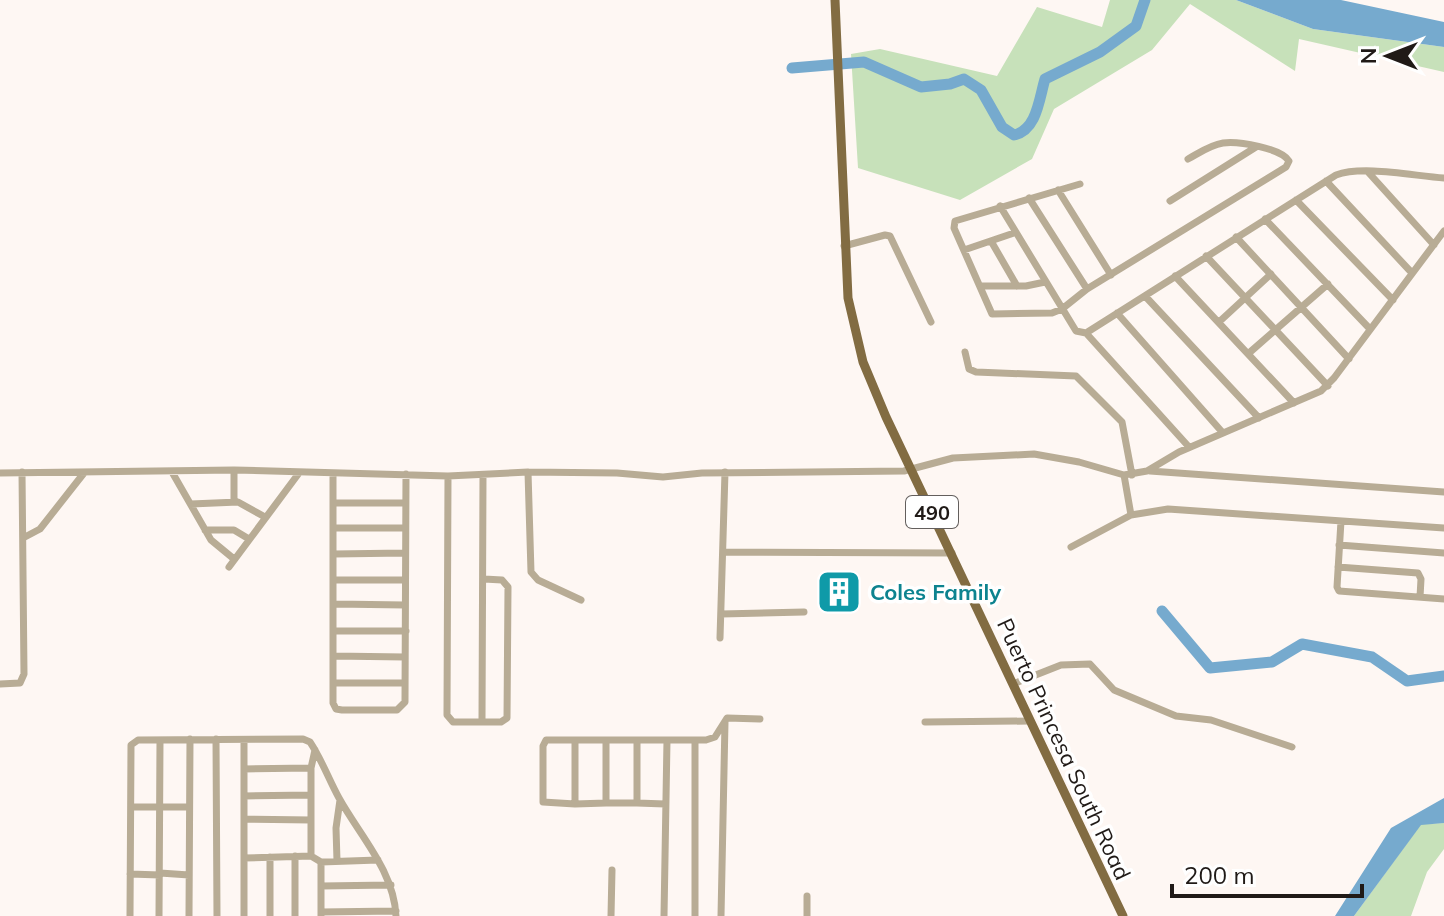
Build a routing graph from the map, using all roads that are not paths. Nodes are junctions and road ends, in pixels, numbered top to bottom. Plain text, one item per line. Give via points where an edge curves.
1 (835, 0) edge
2 (1256, 147) junction
3 (1188, 159) dead end
4 (1368, 172) junction
5 (1444, 178) edge
6 (1326, 181) junction
7 (1080, 184) dead end
8 (1058, 190) junction
9 (1029, 198) junction
10 (1296, 200) junction
11 (1170, 201) dead end
12 (1000, 206) junction
13 (1265, 219) junction
14 (1444, 231) edge
15 (1014, 233) junction
16 (1236, 237) junction
17 (991, 241) junction
18 (1434, 245) junction
19 (844, 246) junction
20 (964, 250) junction
21 (1206, 256) junction
22 (1412, 273) junction
23 (1271, 274) junction
24 (1111, 275) junction
25 (1175, 276) junction
26 (1045, 282) junction
27 (1328, 284) junction
28 (981, 286) junction
29 (1017, 286) junction
30 (1087, 289) junction
31 (1145, 296) junction
32 (1245, 299) junction
33 (1393, 300) junction
34 (1301, 307) junction
35 (1062, 309) junction
36 (1117, 313) junction
37 (931, 322) dead end
38 (1219, 322) junction
39 (1370, 329) junction
40 (1274, 331) junction
41 (1086, 333) junction
42 (965, 352) dead end
43 (1249, 353) junction
44 (1349, 359) junction
45 (1328, 386) junction
46 (1294, 403) junction
47 (1259, 418) junction
48 (1223, 433) junction
49 (1189, 447) junction
50 (911, 469) junction
51 (234, 470) junction
52 (1147, 471) junction
53 (22, 472) junction
54 (172, 472) junction
55 (528, 472) junction
56 (725, 472) junction
57 (0, 473) edge
58 (84, 473) junction
59 (299, 473) junction
60 (333, 473) junction
61 (406, 474) junction
62 (483, 475) junction
63 (1128, 475) junction
64 (448, 476) junction
65 (1444, 492) edge
66 (234, 501) junction
67 (333, 503) junction
68 (405, 503) junction
69 (191, 504) junction
70 (1131, 515) junction
71 (265, 517) junction
72 (1341, 521) junction
73 (333, 528) junction
74 (405, 528) junction
75 (1444, 528) edge
76 (205, 530) junction
77 (23, 538) junction
78 (249, 539) junction
79 (1339, 545) junction
80 (1071, 547) dead end
81 (723, 552) junction
82 (405, 553) junction
83 (952, 553) junction
84 (1444, 553) edge
85 (334, 554) junction
86 (234, 559) junction
87 (229, 567) dead end
88 (1338, 567) junction
89 (484, 579) junction
90 (334, 580) junction
91 (405, 580) junction
92 (1420, 597) junction
93 (1444, 599) edge
94 (581, 600) dead end
95 (335, 604) junction
96 (405, 605) junction
97 (804, 612) dead end
98 (721, 614) junction
99 (334, 631) junction
100 (406, 631) junction
101 (720, 638) dead end
102 (333, 656) junction
103 (405, 657) junction
104 (333, 683) junction
105 (405, 683) junction
106 (0, 684) edge
107 (1013, 684) junction
108 (725, 719) junction
109 (760, 719) dead end
110 (1030, 721) junction
111 (482, 722) junction
112 (925, 722) dead end
113 (190, 739) junction
114 (216, 739) junction
115 (160, 740) junction
116 (244, 740) junction
117 (575, 740) junction
118 (606, 740) junction
119 (637, 740) junction
120 (667, 740) junction
121 (695, 741) junction
122 (1292, 747) dead end
123 (315, 750) junction
124 (311, 768) junction
125 (244, 769) junction
126 (311, 795) junction
127 (244, 796) junction
128 (340, 800) junction
129 (606, 803) junction
130 (637, 803) junction
131 (575, 804) junction
132 (665, 804) junction
133 (131, 807) junction
134 (160, 807) junction
135 (189, 807) junction
136 (244, 819) junction
137 (311, 820) junction
138 (295, 856) junction
139 (311, 856) junction
140 (270, 857) junction
141 (244, 858) junction
142 (378, 860) junction
143 (337, 861) junction
144 (321, 862) junction
145 (612, 870) dead end
146 (130, 874) junction
147 (160, 874) junction
148 (189, 875) junction
149 (391, 885) junction
150 (321, 886) junction
151 (807, 896) dead end
152 (321, 914) edge
153 (396, 914) edge
154 (130, 916) edge
155 (159, 916) edge
156 (189, 916) edge
157 (217, 916) edge
158 (244, 916) edge
159 (270, 916) edge
160 (295, 916) edge
161 (611, 916) edge
162 (664, 916) edge
163 (695, 916) edge
164 (721, 916) edge
165 (807, 916) edge
166 (1123, 916) edge

1 - 19 main road, Puerto Princesa South Road / 490
2 - 3 street via 1221,143
2 - 11 street
2 - 24 street via 1280,151 1288,165
4 - 5 street
4 - 6 street via 1341,173
4 - 18 street
6 - 10 street
6 - 22 street
7 - 8 street
8 - 9 street
8 - 24 street
9 - 12 street
9 - 30 street
10 - 13 street
10 - 33 street
12 - 15 street
12 - 20 street via 955,221
13 - 16 street
13 - 27 street
14 - 18 street
15 - 17 street
15 - 26 street
16 - 21 street
16 - 23 street
17 - 20 street
17 - 29 street
18 - 22 street
19 - 37 street via 890,236
19 - 50 main road, Puerto Princesa South Road / 490 via 856,339
20 - 28 street
21 - 25 street
21 - 32 street
22 - 33 street
23 - 32 street
23 - 34 street
24 - 30 street
25 - 31 street
25 - 38 street
26 - 29 street
26 - 35 street
27 - 34 street
27 - 39 street
28 - 29 street
28 - 35 street via 994,315
30 - 35 street
31 - 36 street
31 - 47 street
32 - 38 street
32 - 40 street
33 - 39 street
34 - 40 street
34 - 44 street
35 - 41 street via 1076,331
36 - 41 street
36 - 48 street
38 - 43 street
39 - 44 street
40 - 43 street
40 - 45 street
41 - 49 street
42 - 63 street via 969,369 976,372 1076,376 1122,422
43 - 46 street
44 - 45 street
45 - 46 street
46 - 47 street
47 - 48 street
48 - 49 street
49 - 52 street
50 - 56 street
50 - 63 street via 953,458 1034,454
50 - 83 main road, Puerto Princesa South Road / 490
51 - 54 street
51 - 59 street
51 - 66 street
52 - 63 street
52 - 65 street
53 - 57 street
53 - 58 street
53 - 77 street
54 - 58 street
54 - 69 street
55 - 56 street via 663,477
55 - 62 street
55 - 94 street via 531,572
56 - 81 street
58 - 77 street via 40,529
59 - 60 street
59 - 71 street
60 - 61 street
60 - 67 street
61 - 64 street
61 - 68 street
62 - 64 street
62 - 89 street
63 - 70 street
64 - 111 street via 448,718
66 - 69 street
66 - 71 street
67 - 68 street
67 - 73 street
68 - 74 street
69 - 76 street
70 - 72 street via 1168,509
70 - 80 street
71 - 78 street
72 - 75 street
72 - 79 street
73 - 74 street
73 - 85 street
74 - 82 street
76 - 78 street via 234,530
76 - 86 street via 214,545
77 - 106 street via 23,679
78 - 86 street
79 - 84 street
79 - 88 street
81 - 83 street
81 - 98 street
82 - 85 street
82 - 91 street
83 - 107 main road, Puerto Princesa South Road / 490
85 - 90 street
86 - 87 street
88 - 92 street via 1418,573
88 - 92 street via 1339,591
89 - 111 street
89 - 111 street via 507,584 507,715 503,722
90 - 91 street
90 - 95 street
91 - 96 street
92 - 93 street
95 - 96 street
95 - 99 street
96 - 100 street
97 - 98 street
98 - 101 street
99 - 100 street
99 - 102 street
100 - 103 street
102 - 103 street
102 - 104 street
103 - 105 street
104 - 105 street
104 - 105 street via 336,709 374,711 402,707
107 - 110 main road, Puerto Princesa South Road / 490
107 - 122 street via 1061,665 1090,664 1114,690 1176,716 1211,720
108 - 109 street
108 - 121 street via 715,737
108 - 164 street
110 - 112 street
110 - 166 main road, Puerto Princesa South Road / 490
113 - 114 street
113 - 115 street
113 - 135 street
114 - 116 street
114 - 157 street
115 - 133 street via 131,745
115 - 134 street
116 - 123 street via 303,739
116 - 125 street
117 - 118 street
117 - 131 street
117 - 131 street via 544,743 543,800
118 - 119 street
118 - 129 street
119 - 120 street
119 - 130 street
120 - 121 street
120 - 132 street
121 - 163 street
123 - 124 street
123 - 128 street
124 - 125 street
124 - 126 street
125 - 127 street
126 - 127 street
126 - 137 street
127 - 136 street
128 - 142 street
128 - 143 street
129 - 130 street
129 - 131 street
130 - 132 street
132 - 162 street
133 - 134 street
133 - 146 street
134 - 135 street
134 - 147 street
135 - 148 street
136 - 137 street
136 - 141 street
137 - 139 street
138 - 139 street
138 - 140 street
138 - 160 street
139 - 144 street
140 - 141 street
140 - 159 street
141 - 158 street
142 - 143 street
142 - 149 street
143 - 144 street
144 - 150 street
145 - 161 street
146 - 147 street
146 - 154 street
147 - 148 street
147 - 155 street
148 - 156 street
149 - 150 street
149 - 153 street
150 - 152 street
151 - 165 street
152 - 153 street

